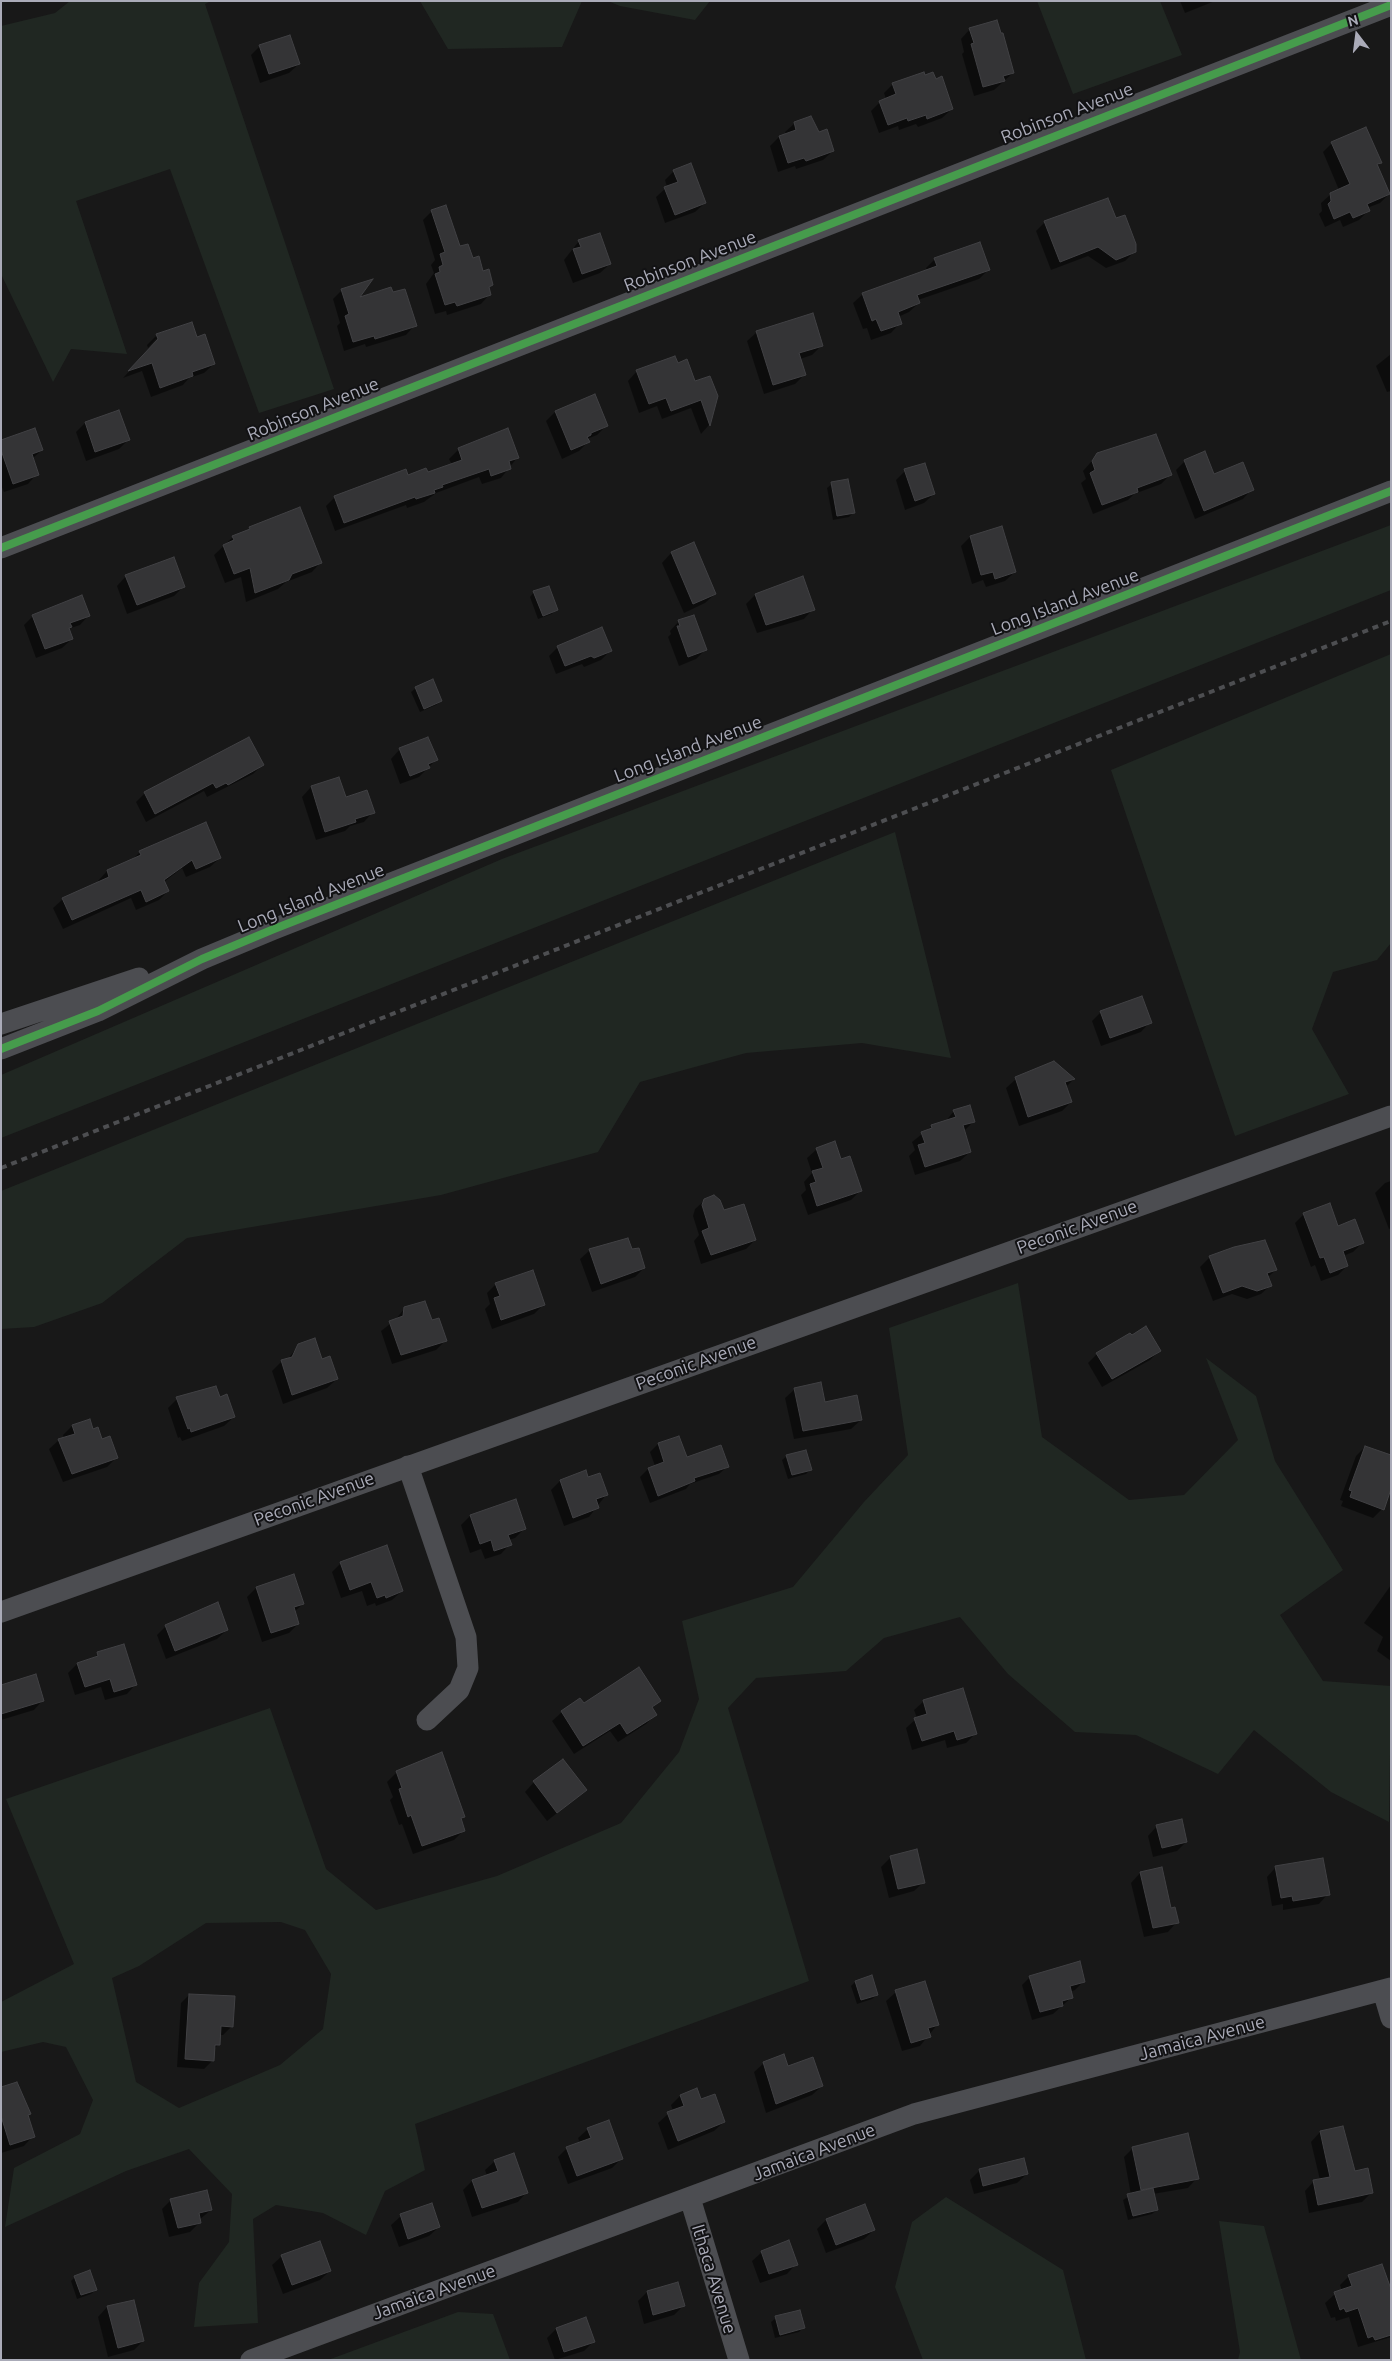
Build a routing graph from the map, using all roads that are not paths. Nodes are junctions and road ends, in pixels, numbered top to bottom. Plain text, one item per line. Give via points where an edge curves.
1 (1391, 5) edge
2 (1391, 491) edge
3 (1, 548) edge
4 (202, 959) junction
5 (1, 1024) edge
6 (1, 1049) edge
7 (1391, 1116) edge
8 (408, 1466) junction
9 (1, 1612) edge
10 (427, 1720) dead end
11 (1387, 1989) edge
12 (1391, 2018) edge
13 (690, 2198) junction
14 (251, 2360) edge
15 (739, 2360) edge

1 - 3 street, Robinson Avenue
2 - 4 street, Long Island Avenue via 611,795
4 - 5 street, Long Island Avenue
4 - 6 street, Long Island Avenue via 98,1011
7 - 8 street, Peconic Avenue
8 - 9 street, Peconic Avenue
8 - 10 street via 466,1637 468,1668 459,1690
11 - 12 street
11 - 13 street, Jamaica Avenue via 914,2114
13 - 14 street, Jamaica Avenue
13 - 15 street, Ithaca Avenue

